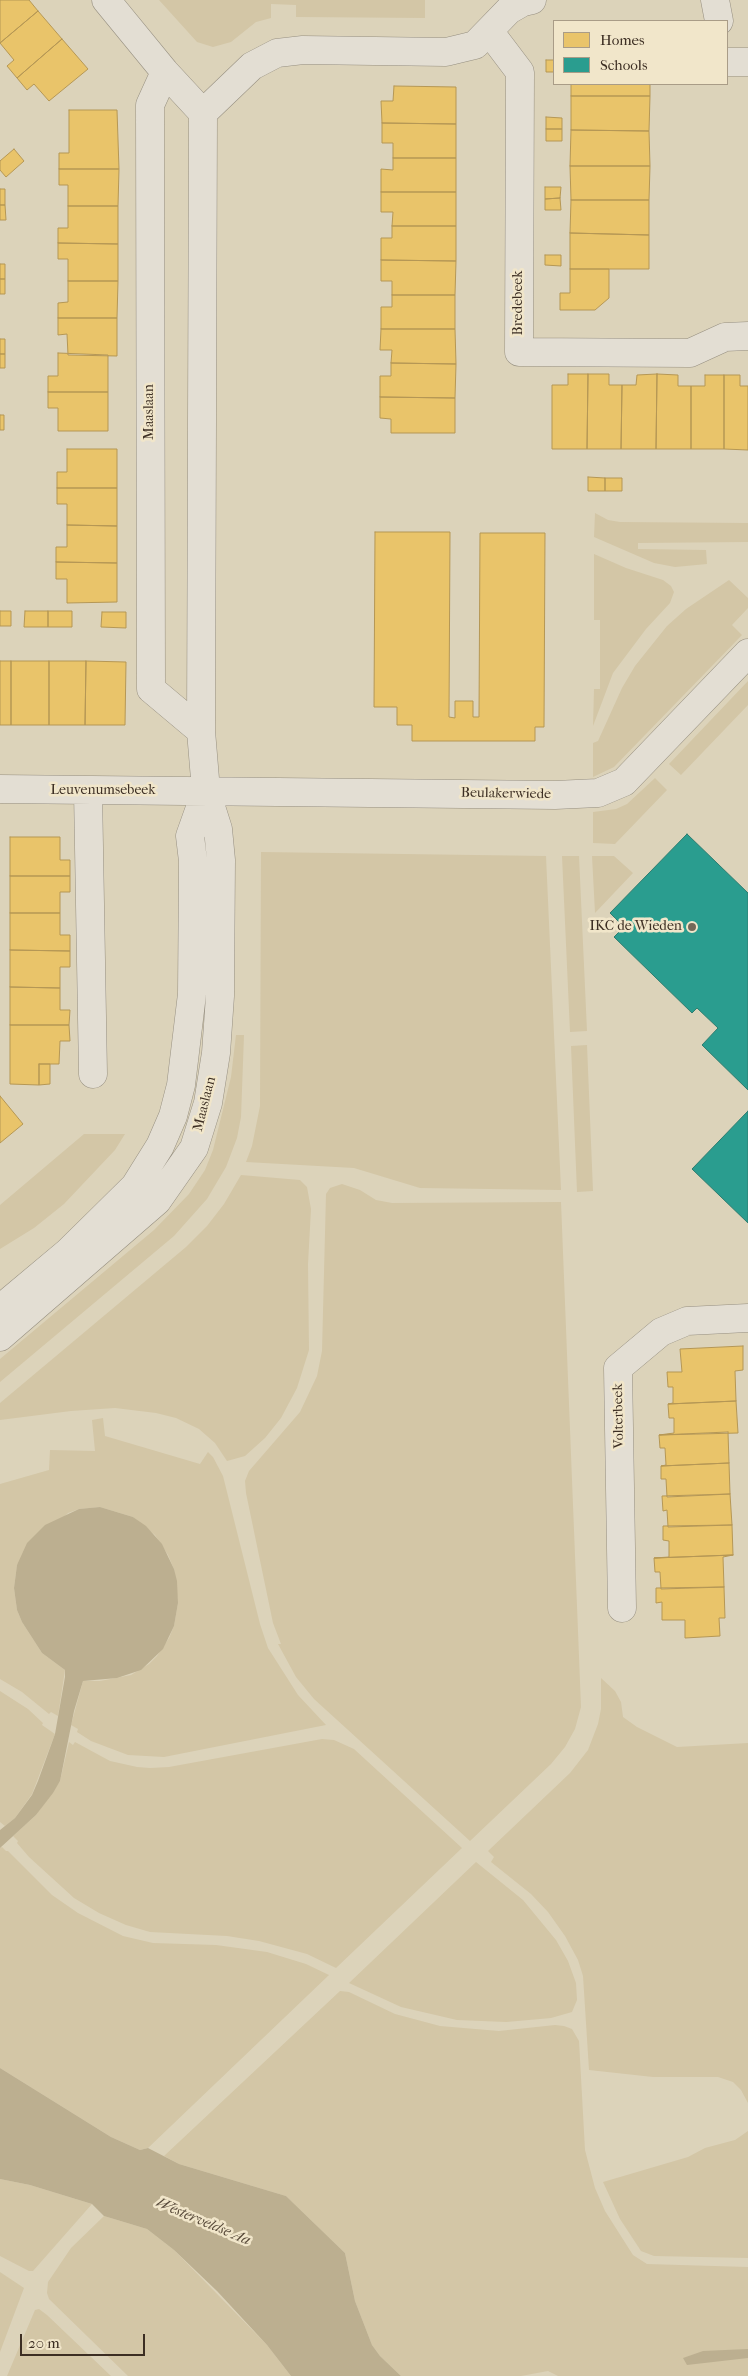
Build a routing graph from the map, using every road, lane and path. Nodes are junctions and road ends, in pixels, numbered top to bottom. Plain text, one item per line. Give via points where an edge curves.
1 (106, 0) edge
2 (532, 0) edge
3 (715, 0) edge
4 (719, 20) edge
5 (489, 31) junction
6 (728, 62) edge
7 (748, 62) edge
8 (165, 72) junction
9 (203, 113) junction
10 (748, 336) edge
11 (748, 653) edge
12 (201, 732) junction
13 (0, 789) edge
14 (88, 791) junction
15 (206, 791) junction
16 (93, 1074) dead end
17 (0, 1309) edge
18 (748, 1318) edge
19 (0, 1337) edge
20 (622, 1608) dead end

1 - 8 street
2 - 5 street via 509,10
3 - 4 street
5 - 9 street via 475,46 446,52 303,50 277,53 252,66
5 - 10 street, Bredebeek via 520,72 519,352 690,353 725,336
6 - 7 street
8 - 9 street
8 - 12 street, Maaslaan via 150,105 151,689
9 - 12 street, Maaslaan
11 - 15 street, Beulakerwiede via 624,782 598,793
12 - 15 street, Maaslaan
13 - 14 street, Leuvenumsebeek
14 - 15 street, Leuvenumsebeek
14 - 16 street
15 - 17 street, Maaslaan via 190,836 193,862 192,994 181,1085 173,1116 160,1146 135,1186 68,1252
15 - 19 street, Maaslaan via 218,830 221,860 220,996 208,1103 194,1148 157,1201
18 - 20 street, Volterbeek via 686,1321 661,1332 618,1368

